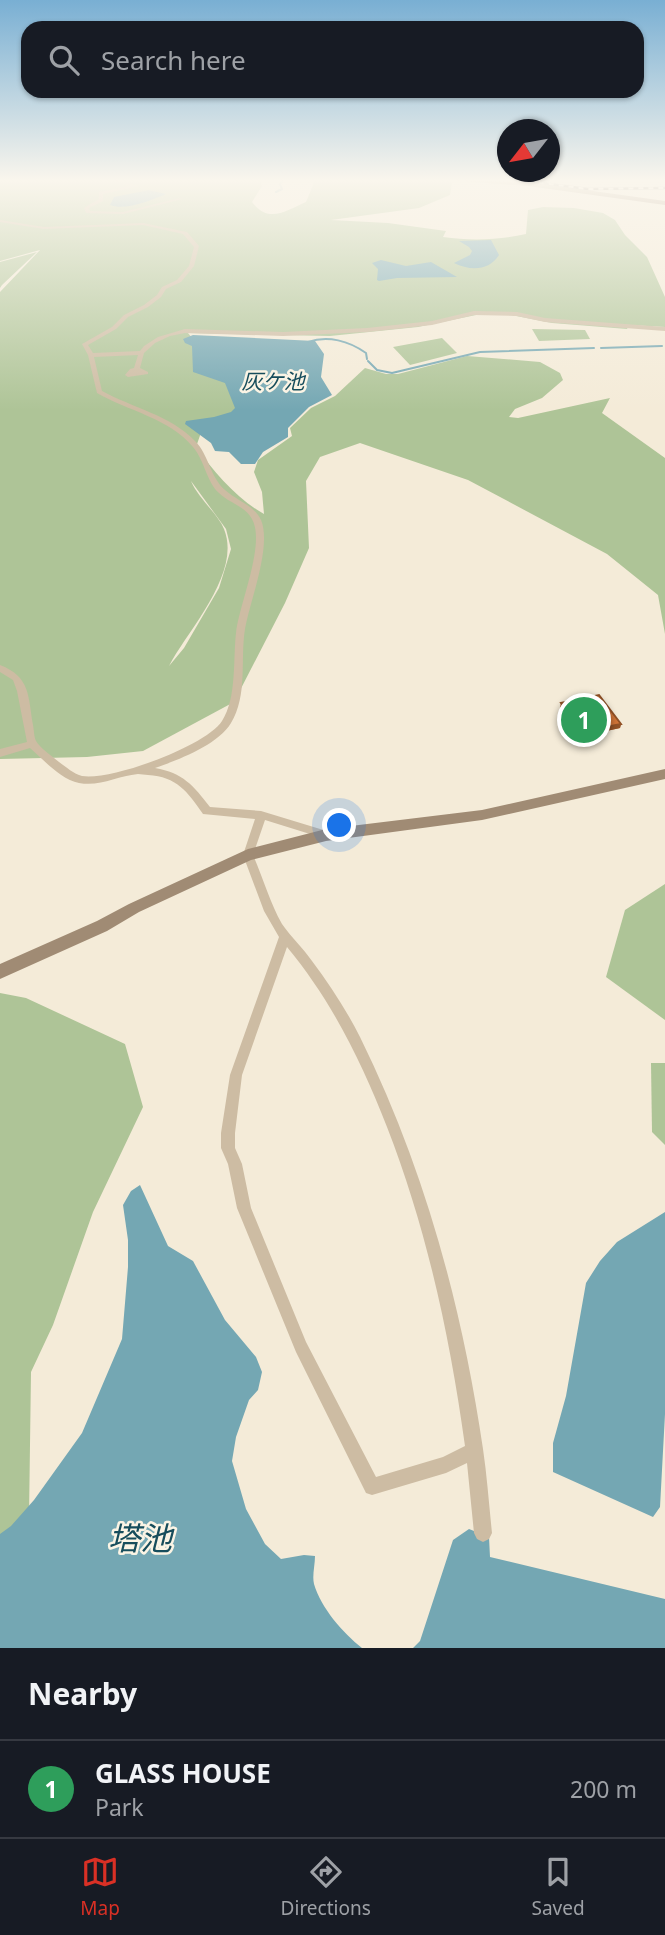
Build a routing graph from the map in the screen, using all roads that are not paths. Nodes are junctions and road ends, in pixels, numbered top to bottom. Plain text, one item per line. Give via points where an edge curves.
1 (195, 257) edge
2 (665, 329) edge
3 (140, 353) junction
4 (91, 355) junction
5 (137, 369) dead end
6 (0, 668) edge
7 (32, 744) junction
8 (0, 752) edge
9 (132, 770) junction
10 (665, 774) edge
11 (261, 815) junction
12 (326, 835) junction
13 (248, 855) junction
14 (285, 936) junction
15 (0, 972) edge
16 (475, 1450) junction
17 (483, 1533) dead end

1 - 4 street via 186,274 159,296 85,344
2 - 3 street via 474,313 367,330 283,334 185,331 154,342
3 - 4 street
3 - 5 street
4 - 9 street via 99,392 165,420 187,437 200,452 212,481 247,508 260,527 241,629 239,676 227,723 197,747
6 - 7 street via 16,678 22,691
7 - 8 street
7 - 9 street via 80,780 104,780
9 - 11 street via 163,771 188,783 206,811
10 - 12 street via 482,815
11 - 12 street
11 - 13 street
12 - 13 street
13 - 14 street
13 - 15 street
14 - 16 street via 342,1015 390,1116 437,1258 462,1361
14 - 16 street via 236,1075 232,1100 228,1148 244,1208 302,1347 372,1487 446,1465
16 - 17 street

